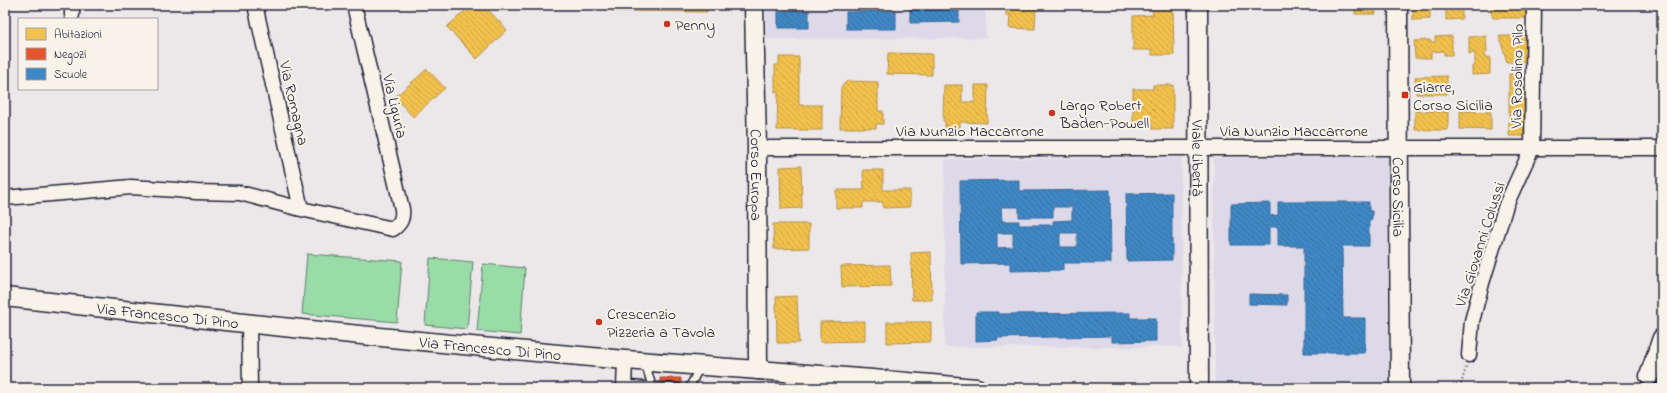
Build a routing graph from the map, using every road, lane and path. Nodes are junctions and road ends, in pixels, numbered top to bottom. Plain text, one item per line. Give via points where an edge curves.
1 (255, 5) edge
2 (354, 5) edge
3 (754, 5) edge
4 (1198, 5) edge
5 (1398, 5) edge
6 (1534, 5) edge
7 (1198, 147) junction
8 (1398, 147) junction
9 (757, 148) junction
10 (1532, 148) junction
11 (1662, 148) edge
12 (5, 198) edge
13 (301, 209) junction
14 (5, 297) edge
15 (249, 324) junction
16 (1662, 338) edge
17 (1469, 354) joint
18 (625, 360) junction
19 (645, 361) junction
20 (700, 366) junction
21 (758, 370) junction
22 (1649, 376) dead end
23 (624, 386) edge
24 (652, 386) junction
25 (250, 388) edge
26 (678, 388) edge
27 (688, 388) edge
28 (977, 388) edge
29 (1199, 388) edge
30 (1400, 388) edge
31 (1460, 388) edge

1 - 13 street, Via Romagna
2 - 13 street, Via Liguria via 403,216 400,224 393,229
3 - 9 street, Corso Europa
4 - 7 street, Viale Libertà
5 - 8 street, Corso Sicilia
6 - 10 street, Via Rosolino Pilo
7 - 8 street, Via Nunzio Maccarrone
7 - 9 street, Via Nunzio Maccarrone
7 - 29 street, Viale Libertà
8 - 10 street, Via Nunzio Maccarrone
8 - 30 street, Corso Sicilia
9 - 21 street, Corso Europa
10 - 11 street, Via Nunzio Maccarrone
10 - 17 street, Via Giovanni Colussi via 1506,205 1491,254 1472,321
12 - 13 street via 131,187 196,192 240,192
14 - 15 street, Via Francesco Di Pino
15 - 18 street, Via Francesco Di Pino
15 - 25 street
16 - 22 street
17 - 31 path
18 - 19 street, Via Francesco Di Pino
18 - 23 street
19 - 20 street, Via Francesco Di Pino
19 - 24 lane
20 - 21 street, Via Francesco Di Pino
20 - 27 lane
21 - 28 street, Via Francesco Di Pino
23 - 24 lane
24 - 26 lane

